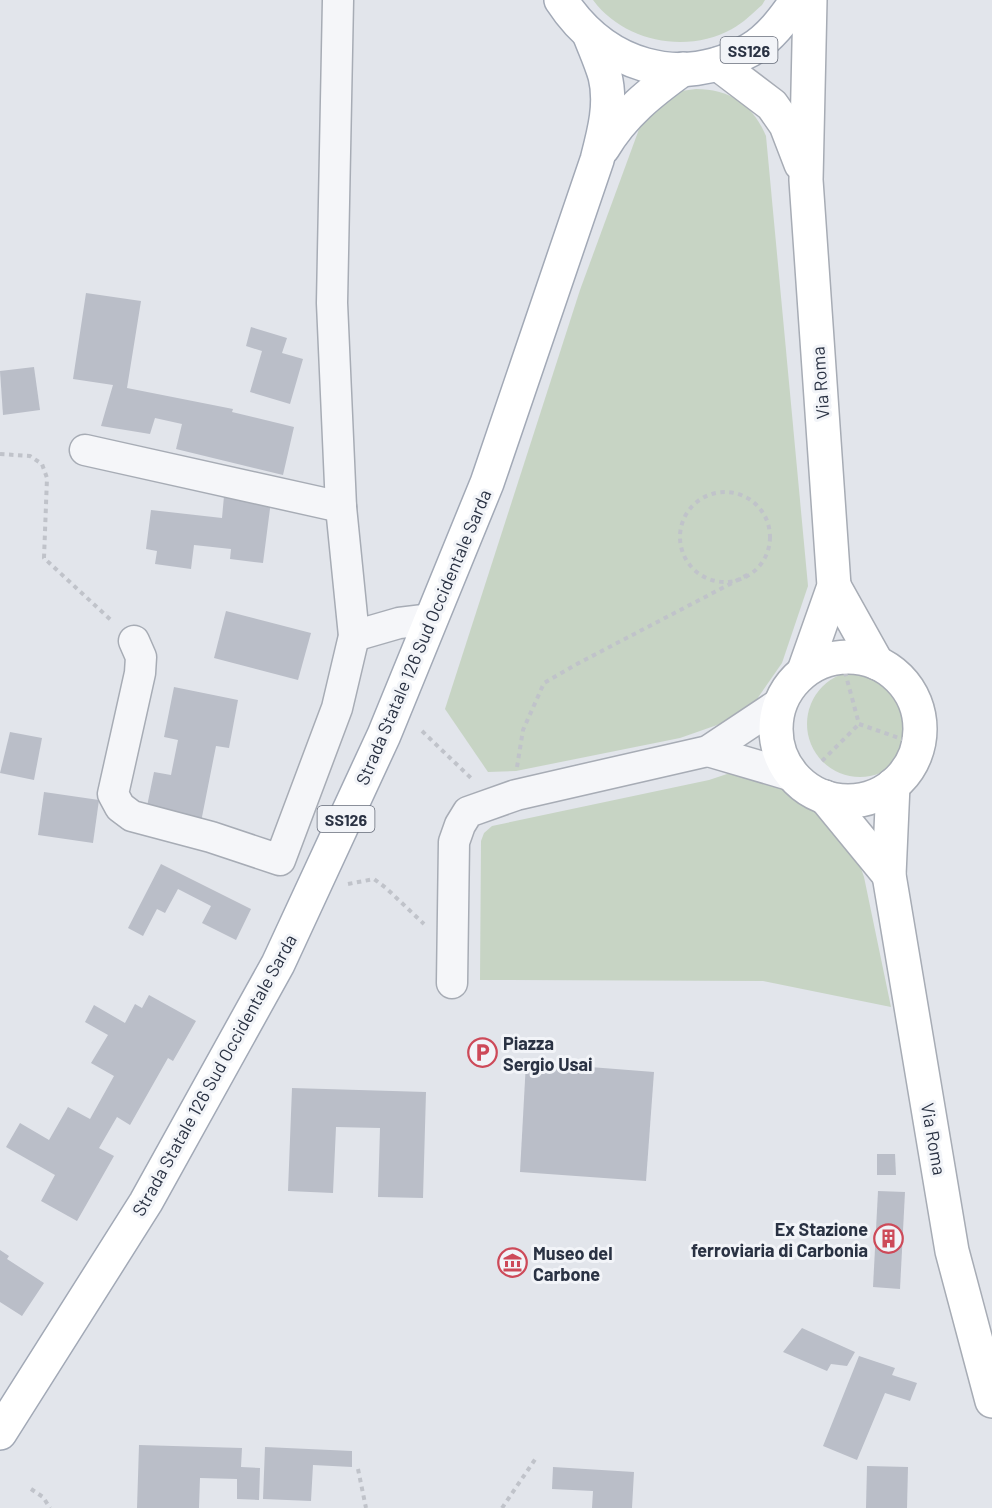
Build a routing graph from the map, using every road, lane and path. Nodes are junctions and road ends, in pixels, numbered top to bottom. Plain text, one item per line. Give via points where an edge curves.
1 (338, 0) edge
2 (561, 0) edge
3 (797, 0) edge
4 (810, 0) edge
5 (590, 36) junction
6 (718, 64) junction
7 (683, 69) junction
8 (597, 160) junction
9 (806, 180) junction
10 (85, 450) dead end
11 (0, 454) edge
12 (341, 507) junction
13 (751, 573) junction
14 (834, 586) junction
15 (432, 619) junction
16 (354, 636) junction
17 (134, 641) joint
18 (877, 663) junction
19 (804, 671) junction
20 (845, 672) dead end
21 (780, 703) junction
22 (860, 724) junction
23 (422, 731) dead end
24 (910, 742) dead end
25 (708, 751) junction
26 (822, 761) dead end
27 (516, 771) dead end
28 (793, 776) junction
29 (478, 785) dead end
30 (893, 785) junction
31 (825, 797) junction
32 (889, 875) junction
33 (317, 880) junction
34 (428, 928) dead end
35 (452, 983) dead end
36 (992, 1401) edge
37 (0, 1433) edge
38 (536, 1458) dead end
39 (358, 1468) dead end
40 (31, 1489) dead end
41 (50, 1508) edge
42 (366, 1508) edge
43 (502, 1508) edge

1 - 12 street via 332,303
2 - 5 main road, SS126
3 - 6 main road, SS126 via 778,27 750,49
4 - 9 main road, Via Roma
5 - 7 main road, SS126 via 633,61 657,68
5 - 8 main road, Strada Statale 126 Sud Occidentale Sarda / SS126 via 605,77 608,100
6 - 7 main road, SS126
6 - 9 main road, Via Roma via 772,105 786,125
7 - 8 main road, Strada Statale 126 Sud Occidentale Sarda / SS126 via 631,110 613,131
8 - 15 main road, Strada Statale 126 Sud Occidentale Sarda / SS126 via 487,483
9 - 14 main road, Via Roma
10 - 12 street
11 - 17 path via 30,456 42,464 46,478 44,558
12 - 16 street
13 - 13 path via 768,549 766,518 745,496 732,492 704,496 692,505 680,530 685,558 706,578 722,582
13 - 27 path via 544,684 523,730
14 - 18 main road, Via Roma
14 - 19 main road, Via Roma
15 - 16 street via 399,623
15 - 33 main road, Strada Statale 126 Sud Occidentale Sarda / SS126
16 - 17 street via 338,708 280,861 132,816 120,807 113,794 140,673 141,657
18 - 19 main road via 847,657 818,663
18 - 30 main road via 903,682 919,720 913,759
19 - 21 main road
20 - 22 path
21 - 25 street
21 - 28 main road via 777,741
22 - 24 path
22 - 26 path
23 - 29 path
25 - 28 street
25 - 35 street via 516,795 468,812 454,842
28 - 31 main road
30 - 31 main road via 861,799
30 - 32 main road, Via Roma
31 - 32 main road, Via Roma
32 - 36 main road, Via Roma via 952,1251
33 - 34 path via 345,885 374,879
33 - 37 main road, Strada Statale 126 Sud Occidentale Sarda / SS126 via 279,964 146,1202
38 - 43 path
39 - 42 path
40 - 41 path

